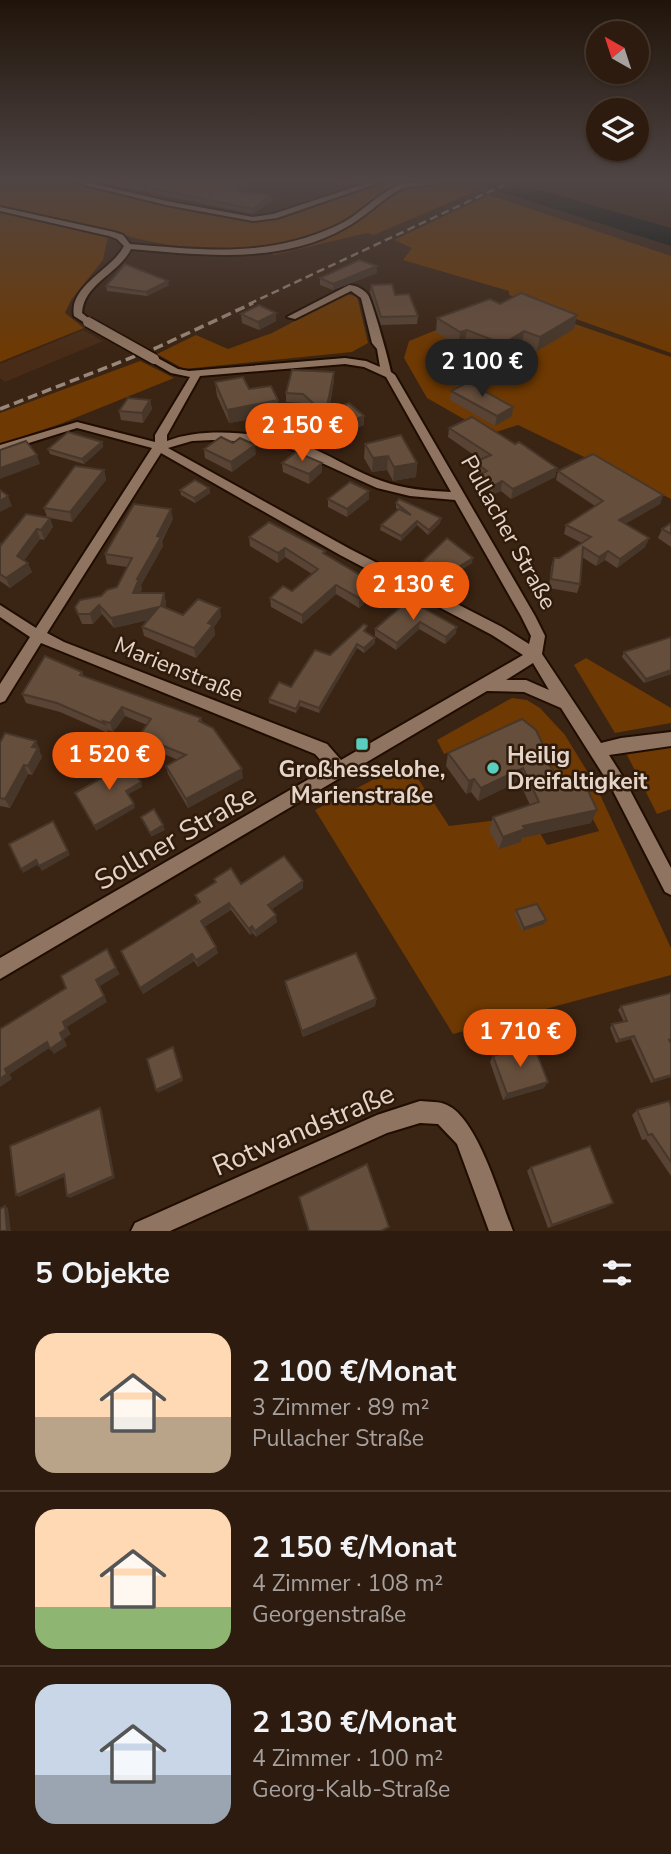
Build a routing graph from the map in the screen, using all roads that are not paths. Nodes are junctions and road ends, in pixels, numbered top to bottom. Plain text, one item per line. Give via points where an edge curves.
1 (121, 238) edge
2 (313, 238) edge
3 (128, 246) junction
4 (292, 317) dead end
5 (377, 343) junction
6 (345, 360) junction
7 (386, 371) junction
8 (197, 373) junction
9 (161, 447) junction
10 (0, 449) edge
11 (460, 496) junction
12 (0, 610) edge
13 (38, 635) junction
14 (535, 655) junction
15 (485, 685) junction
16 (0, 696) edge
17 (570, 707) junction
18 (671, 739) edge
19 (598, 751) junction
20 (340, 771) junction
21 (671, 886) edge
22 (0, 969) edge
23 (143, 1231) edge
24 (501, 1231) edge

1 - 3 street
2 - 3 street via 254,252
3 - 8 street, bridge via 79,302 77,314 182,373
4 - 5 street, Pullacher Straße via 352,287 365,297
5 - 6 street
5 - 7 street, Pullacher Straße
6 - 7 street
6 - 8 street
7 - 11 street, Pullacher Straße via 398,384
8 - 9 street via 161,435
9 - 10 street via 77,425
9 - 11 street via 198,438 273,440 383,486
9 - 13 street
9 - 14 street via 177,460
11 - 14 street, Pullacher Straße via 538,636
12 - 13 street, Marienstraße
13 - 16 street
13 - 20 street, Marienstraße via 321,749
14 - 15 street, Sollner Straße
14 - 17 street, Pullacher Straße
15 - 17 street via 526,686
15 - 20 street, Sollner Straße
17 - 19 street, Pullacher Straße
18 - 19 street
19 - 21 street, Pullacher Straße
20 - 22 street, Sollner Straße
23 - 24 street, Rotwandstraße via 385,1123 420,1112 443,1114 465,1138

